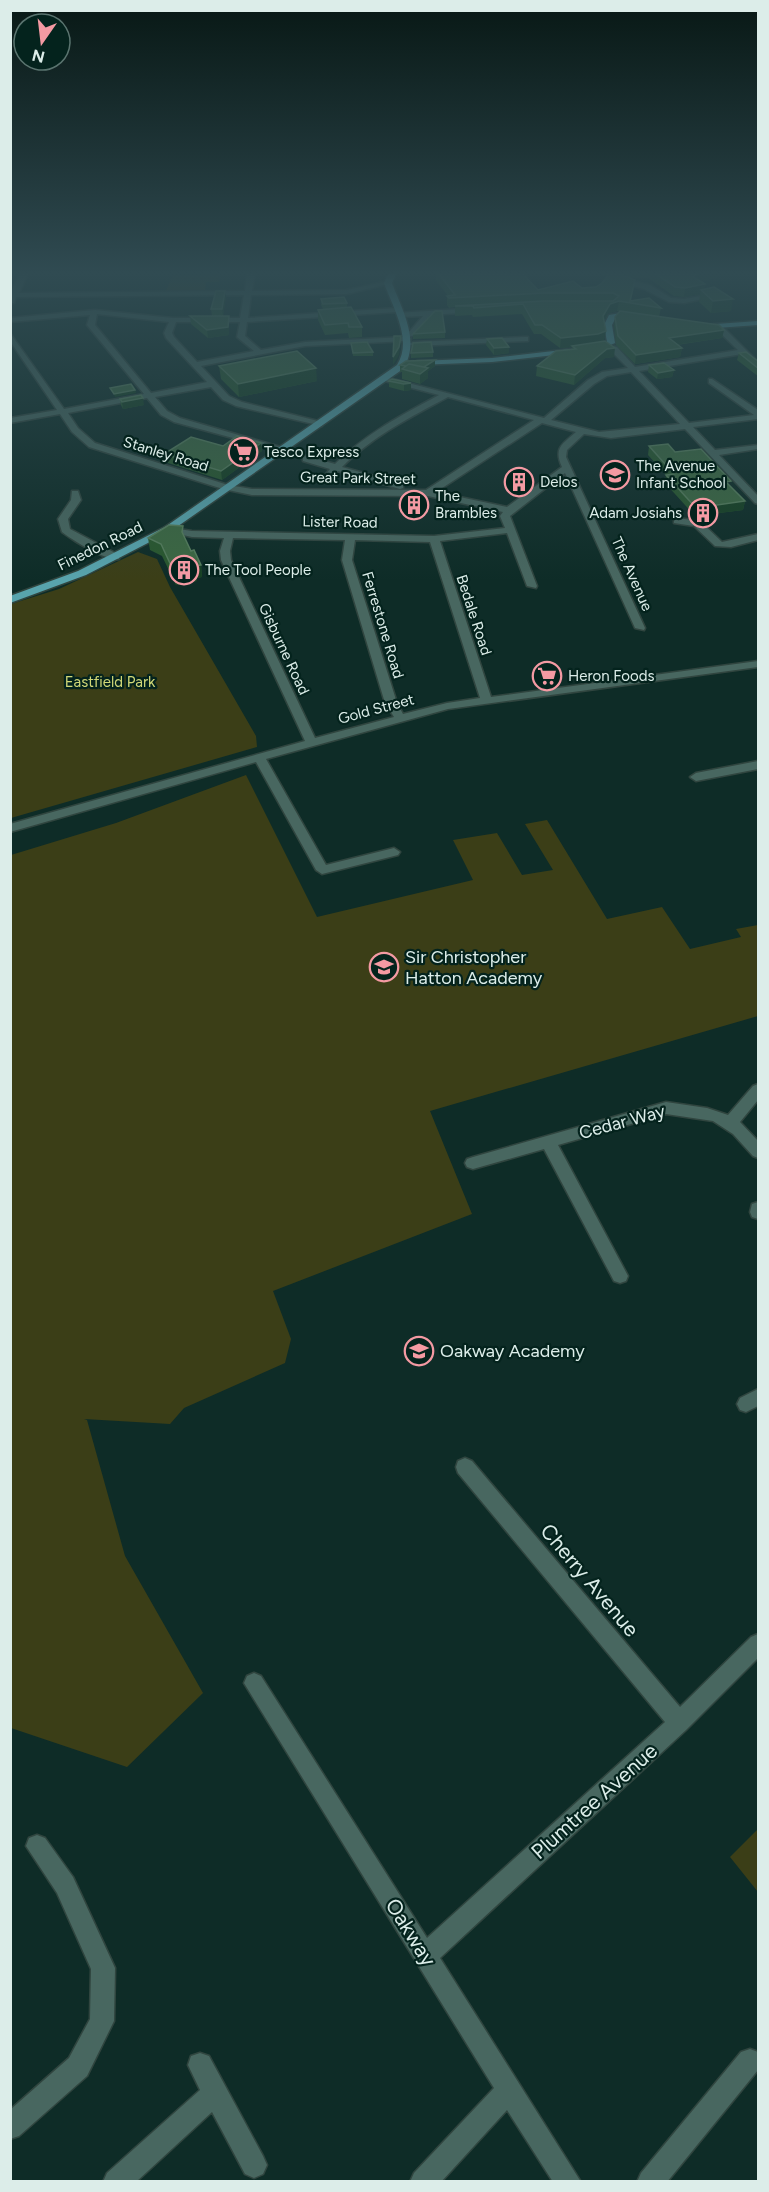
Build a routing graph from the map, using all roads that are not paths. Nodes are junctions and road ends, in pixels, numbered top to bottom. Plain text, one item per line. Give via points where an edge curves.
1 (38, 376) edge
2 (134, 376) edge
3 (205, 376) edge
4 (600, 376) edge
5 (639, 376) edge
6 (384, 378) joint
7 (712, 381) dead end
8 (212, 384) junction
9 (446, 395) junction
10 (150, 396) junction
11 (62, 411) junction
12 (759, 416) edge
13 (543, 420) junction
14 (10, 421) edge
15 (319, 424) junction
16 (688, 426) junction
17 (582, 431) junction
18 (759, 447) edge
19 (281, 450) junction
20 (713, 453) junction
21 (306, 459) dead end
22 (336, 467) junction
23 (568, 467) junction
24 (329, 475) dead end
25 (226, 486) junction
26 (400, 486) dead end
27 (754, 490) edge
28 (428, 493) junction
29 (89, 501) dead end
30 (759, 501) edge
31 (509, 510) junction
32 (677, 521) dead end
33 (168, 529) junction
34 (512, 530) junction
35 (229, 535) junction
36 (759, 537) edge
37 (350, 538) junction
38 (434, 539) junction
39 (116, 557) junction
40 (532, 586) dead end
41 (10, 600) edge
42 (640, 628) dead end
43 (759, 664) edge
44 (486, 699) junction
45 (400, 718) junction
46 (311, 742) junction
47 (258, 757) junction
48 (759, 765) edge
49 (696, 777) dead end
50 (10, 828) edge
51 (394, 852) dead end
52 (759, 1090) edge
53 (731, 1122) junction
54 (548, 1142) junction
55 (759, 1152) edge
56 (473, 1163) dead end
57 (620, 1276) dead end
58 (465, 1467) dead end
59 (759, 1644) edge
60 (254, 1683) dead end
61 (679, 1723) junction
62 (37, 1846) dead end
63 (426, 1955) junction
64 (750, 2061) dead end
65 (200, 2065) dead end
66 (509, 2090) junction
67 (215, 2093) junction
68 (10, 2127) edge
69 (254, 2165) dead end
70 (116, 2181) edge
71 (423, 2181) edge
72 (568, 2181) edge
73 (650, 2181) edge

1 - 11 street, Stanley Road
2 - 10 street
3 - 8 street
4 - 13 street, Great Park Street
5 - 16 street
6 - 9 street
6 - 15 main road, Finedon Road
7 - 12 street
8 - 10 street
8 - 15 street via 239,404
9 - 13 street
9 - 22 street via 377,432
10 - 11 street
10 - 19 street via 164,413 177,420
11 - 14 street
11 - 25 street, Stanley Road via 92,445
12 - 16 street
13 - 17 street
13 - 28 street, Great Park Street
15 - 19 main road, Finedon Road
16 - 17 street via 611,435
16 - 20 street
17 - 23 street via 563,449 562,457
18 - 20 street
19 - 25 main road, Finedon Road
20 - 27 street
21 - 22 street
22 - 24 street
22 - 26 street
23 - 31 street
23 - 42 street, The Avenue
25 - 28 street, Great Park Street via 252,492
25 - 33 main road, Finedon Road
27 - 30 street
28 - 31 street
29 - 39 street via 76,496 63,519 65,530
31 - 34 street via 505,516
32 - 36 street via 697,523 709,539 725,546
33 - 35 street, Lister Road
33 - 39 main road, Finedon Road
34 - 38 street, Lister Road
34 - 40 street
35 - 37 street, Lister Road
35 - 46 street, Gisburne Road via 226,560
37 - 38 street, Lister Road
37 - 45 street, Ferrestone Road via 348,560 391,703
38 - 44 street, Bedale Road
39 - 41 main road, Finedon Road
43 - 44 street, Gold Street
44 - 45 street, Gold Street
45 - 46 street, Gold Street
46 - 47 street, Gold Street
47 - 50 street, Gold Street
47 - 51 street via 322,870
48 - 49 street
52 - 53 street
53 - 54 street, Cedar Way via 698,1110 666,1108
53 - 55 street, Cedar Way
54 - 56 street, Cedar Way
54 - 57 street
58 - 61 street, Cherry Avenue
59 - 61 street, Plumtree Avenue
60 - 63 street, Oakway
61 - 63 street, Plumtree Avenue
62 - 68 street via 65,1885 103,1968 102,2021 78,2067
63 - 66 street, Oakway
64 - 73 street
65 - 67 street
66 - 71 street
66 - 72 street, Oakway
67 - 69 street
67 - 70 street

